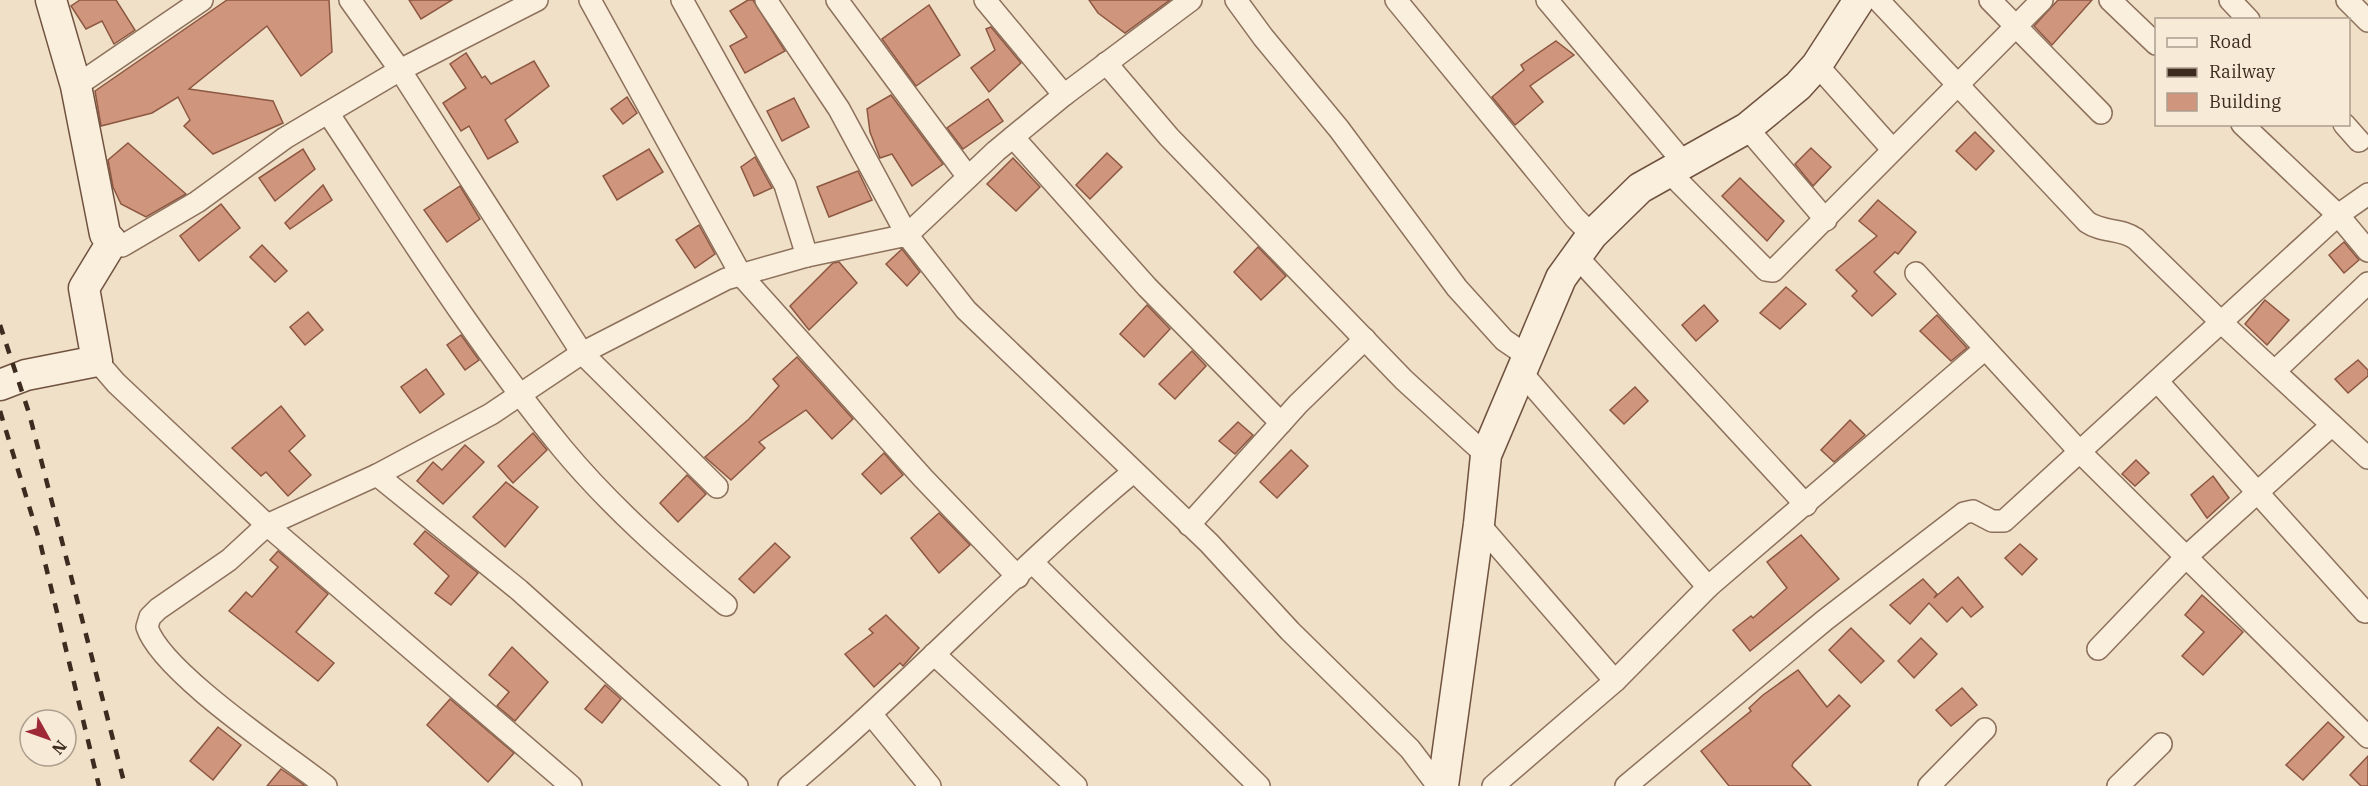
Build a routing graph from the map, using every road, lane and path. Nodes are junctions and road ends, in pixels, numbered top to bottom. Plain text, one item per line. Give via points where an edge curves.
1 (51, 0) edge
2 (202, 0) edge
3 (350, 0) edge
4 (537, 0) edge
5 (591, 0) edge
6 (682, 0) edge
7 (766, 0) edge
8 (837, 0) edge
9 (985, 0) edge
10 (1191, 0) edge
11 (1236, 0) edge
12 (1396, 0) edge
13 (1547, 0) edge
14 (1859, 0) edge
15 (1878, 0) edge
16 (1990, 0) edge
17 (2042, 0) edge
18 (2110, 0) edge
19 (2230, 0) edge
20 (2347, 0) edge
21 (2247, 18) edge
22 (2368, 21) edge
23 (2016, 26) junction
24 (2155, 42) edge
25 (1106, 63) junction
26 (1817, 65) junction
27 (400, 70) junction
28 (76, 86) junction
29 (1958, 86) junction
30 (1064, 95) junction
31 (328, 113) junction
32 (2101, 113) dead end
33 (2244, 126) edge
34 (2346, 126) edge
35 (1747, 128) junction
36 (1012, 137) junction
37 (2359, 141) dead end
38 (1892, 149) junction
39 (1677, 167) junction
40 (968, 177) junction
41 (2368, 194) edge
42 (2338, 215) junction
43 (1826, 220) junction
44 (907, 235) junction
45 (112, 242) junction
46 (1584, 246) junction
47 (2368, 251) edge
48 (807, 256) junction
49 (1916, 273) dead end
50 (741, 275) junction
51 (2368, 283) edge
52 (2222, 323) junction
53 (1365, 339) junction
54 (1985, 349) junction
55 (582, 353) junction
56 (97, 361) junction
57 (1523, 363) junction
58 (2275, 371) junction
59 (2158, 382) junction
60 (0, 385) edge
61 (520, 393) junction
62 (1281, 423) junction
63 (2332, 424) junction
64 (2080, 452) junction
65 (1486, 455) junction
66 (2368, 458) edge
67 (1133, 472) junction
68 (377, 475) junction
69 (717, 487) dead end
70 (2258, 492) junction
71 (1806, 505) junction
72 (1479, 524) junction
73 (267, 525) junction
74 (1189, 525) junction
75 (2185, 558) junction
76 (1033, 563) junction
77 (1018, 578) junction
78 (1708, 587) junction
79 (726, 605) dead end
80 (2365, 612) dead end
81 (2098, 649) dead end
82 (934, 654) junction
83 (1615, 681) junction
84 (871, 714) junction
85 (1985, 729) dead end
86 (2368, 737) edge
87 (2161, 744) dead end
88 (320, 784) edge
89 (571, 786) edge
90 (737, 786) edge
91 (789, 786) edge
92 (930, 786) edge
93 (1076, 786) edge
94 (1259, 786) edge
95 (1438, 786) edge
96 (1443, 786) edge
97 (1493, 786) edge
98 (1626, 786) edge
99 (1929, 786) edge
100 (2118, 786) edge

1 - 28 street
2 - 28 street
3 - 27 street
4 - 27 street
5 - 50 street
6 - 48 street via 785,185
7 - 44 street via 839,109
8 - 40 street
9 - 30 street
10 - 25 street
11 - 57 street via 1339,129 1457,288
12 - 46 street via 1575,218
13 - 39 street
14 - 26 street
15 - 29 street
16 - 23 street
17 - 23 street
18 - 24 street
19 - 21 street
20 - 22 street
23 - 29 street
23 - 32 street
25 - 30 street
25 - 53 street via 1169,137
26 - 35 street
26 - 38 street
27 - 31 street
27 - 55 street
28 - 45 street via 105,234
29 - 38 street
29 - 52 street via 2087,222 2097,229 2120,231 2136,239
30 - 36 street
31 - 45 street via 285,138 197,202 122,246
31 - 61 street
33 - 42 street
34 - 37 street
35 - 39 street
35 - 43 street
36 - 40 street
36 - 62 street via 1148,287
38 - 43 street
39 - 43 street via 1768,272 1775,270
39 - 46 street via 1640,188
40 - 44 street
41 - 42 street
42 - 47 street
42 - 52 street
44 - 48 street
44 - 67 street via 966,310
45 - 56 street via 84,288
46 - 57 street via 1561,278
46 - 71 street
48 - 50 street
49 - 54 street
50 - 55 street via 726,279
50 - 77 street
51 - 58 street
52 - 58 street
52 - 59 street
53 - 62 street
53 - 65 street via 1404,381
54 - 64 street
54 - 71 street
55 - 61 street
55 - 69 street
56 - 60 street via 26,375
56 - 73 street
57 - 65 street
57 - 78 street
58 - 63 street
59 - 64 street
59 - 70 street
61 - 68 street via 491,414
61 - 79 street via 563,449 605,494 676,564
62 - 74 street
63 - 66 street
63 - 70 street
64 - 75 street
64 - 98 street via 2004,521 1992,521 1973,511 1964,513 1825,620
65 - 72 street
67 - 74 street
67 - 76 street
68 - 73 street
68 - 90 street via 519,590
70 - 75 street
70 - 80 street
71 - 78 street
72 - 83 street
72 - 96 street
73 - 88 street via 230,561 158,609 147,627 160,652 191,681
73 - 89 street
74 - 95 street via 1290,632 1410,749
75 - 81 street
75 - 86 street
76 - 77 street
76 - 94 street
77 - 82 street
78 - 83 street
82 - 84 street
82 - 93 street
83 - 97 street
84 - 91 street
84 - 92 street
85 - 99 street
87 - 100 street

